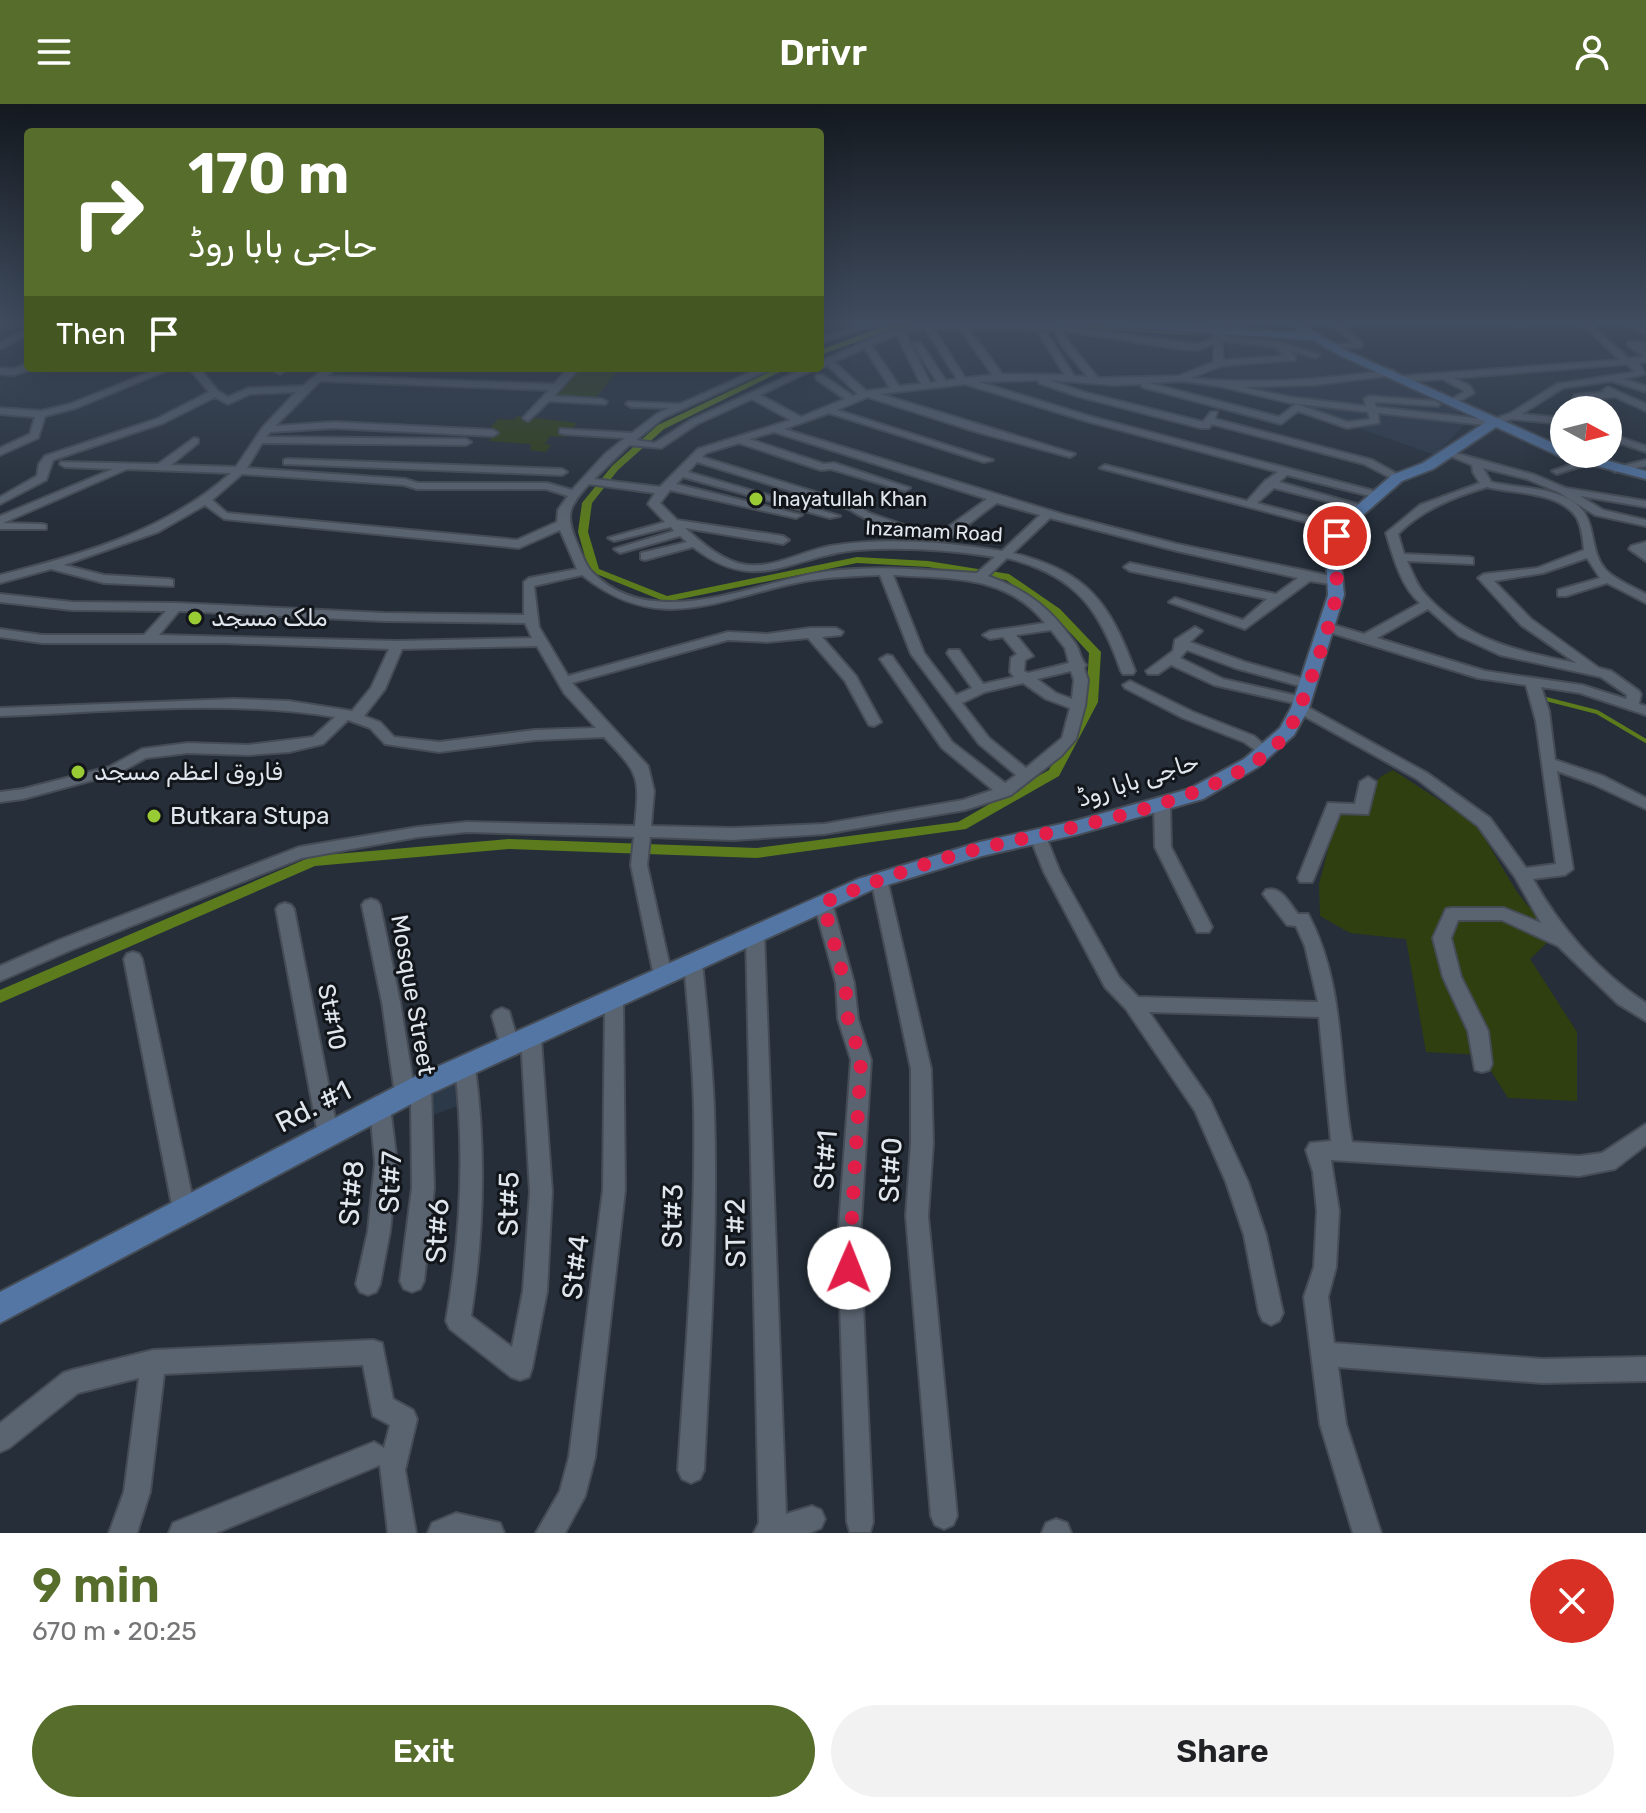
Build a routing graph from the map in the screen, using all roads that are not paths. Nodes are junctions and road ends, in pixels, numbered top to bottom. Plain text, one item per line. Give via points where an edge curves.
1 (305, 389) edge
2 (114, 390) edge
3 (212, 390) edge
4 (285, 390) edge
5 (552, 390) edge
6 (717, 390) edge
7 (771, 390) edge
8 (838, 390) edge
9 (860, 390) edge
10 (887, 390) edge
11 (994, 390) edge
12 (1068, 390) edge
13 (1164, 390) edge
14 (1241, 390) edge
15 (1424, 390) edge
16 (1468, 390) edge
17 (1554, 390) edge
18 (1608, 390) edge
19 (215, 393) junction
20 (866, 394) junction
21 (1615, 394) junction
22 (754, 396) junction
23 (1581, 396) edge
24 (544, 398) junction
25 (851, 399) junction
26 (602, 402) dead end
27 (1451, 403) junction
28 (631, 404) dead end
29 (1435, 404) dead end
30 (679, 406) junction
31 (1646, 408) edge
32 (828, 410) junction
33 (0, 411) edge
34 (1374, 411) junction
35 (1508, 416) junction
36 (1550, 417) edge
37 (528, 418) dead end
38 (38, 420) junction
39 (801, 421) junction
40 (1493, 423) junction
41 (267, 429) junction
42 (775, 429) junction
43 (564, 431) dead end
44 (493, 433) dead end
45 (736, 439) junction
46 (259, 440) junction
47 (630, 440) junction
48 (0, 441) edge
49 (194, 441) dead end
50 (1622, 441) edge
51 (466, 442) dead end
52 (1546, 445) junction
53 (1550, 445) edge
54 (1550, 447) edge
55 (1646, 449) edge
56 (0, 452) edge
57 (1449, 452) junction
58 (1070, 454) dead end
59 (693, 458) junction
60 (988, 460) dead end
61 (1477, 463) junction
62 (1646, 463) edge
63 (65, 464) dead end
64 (243, 466) junction
65 (127, 467) junction
66 (1105, 468) dead end
67 (1568, 468) edge
68 (1611, 468) edge
69 (159, 469) junction
70 (1615, 469) junction
71 (1285, 471) junction
72 (1557, 471) dead end
73 (562, 472) dead end
74 (681, 473) junction
75 (1646, 475) edge
76 (1397, 478) junction
77 (591, 481) junction
78 (0, 484) edge
79 (1487, 484) junction
80 (1268, 485) junction
81 (20, 488) junction
82 (666, 488) junction
83 (905, 488) dead end
84 (1562, 490) junction
85 (574, 494) junction
86 (996, 498) junction
87 (204, 499) junction
88 (0, 501) edge
89 (1363, 504) junction
90 (1646, 504) edge
91 (1249, 505) junction
92 (1047, 515) junction
93 (834, 516) dead end
94 (810, 519) dead end
95 (0, 520) edge
96 (1646, 523) edge
97 (563, 524) junction
98 (0, 526) edge
99 (42, 527) dead end
100 (678, 527) junction
101 (1340, 528) junction
102 (783, 540) dead end
103 (617, 543) dead end
104 (697, 543) junction
105 (1646, 546) edge
106 (1591, 551) junction
107 (1007, 554) junction
108 (645, 556) dead end
109 (1399, 557) junction
110 (1646, 557) edge
111 (1469, 561) dead end
112 (50, 565) junction
113 (1130, 567) dead end
114 (584, 571) junction
115 (885, 571) junction
116 (980, 577) junction
117 (1307, 577) junction
118 (1611, 578) junction
119 (0, 579) edge
120 (1336, 581) junction
121 (169, 583) dead end
122 (1562, 593) dead end
123 (0, 598) edge
124 (1279, 598) junction
125 (1646, 599) edge
126 (1175, 602) dead end
127 (1428, 604) junction
128 (176, 607) junction
129 (532, 619) junction
130 (1055, 626) junction
131 (1327, 627) junction
132 (1195, 631) dead end
133 (810, 632) junction
134 (836, 632) dead end
135 (0, 633) edge
136 (1007, 633) junction
137 (990, 635) dead end
138 (1367, 638) junction
139 (148, 639) junction
140 (541, 642) junction
141 (1180, 643) junction
142 (397, 645) junction
143 (954, 653) dead end
144 (887, 659) dead end
145 (1172, 660) junction
146 (1079, 665) junction
147 (1153, 671) dead end
148 (1598, 673) junction
149 (1024, 677) junction
150 (1531, 680) junction
151 (565, 681) junction
152 (1307, 684) junction
153 (980, 689) junction
154 (1640, 701) edge
155 (953, 702) junction
156 (1301, 705) junction
157 (1078, 706) junction
158 (0, 712) edge
159 (350, 716) junction
160 (874, 722) dead end
161 (608, 732) junction
162 (1266, 753) junction
163 (1548, 763) junction
164 (1026, 775) junction
165 (1368, 782) dead end
166 (1005, 791) junction
167 (0, 797) edge
168 (1162, 803) junction
169 (1646, 804) edge
170 (641, 835) junction
171 (1038, 837) junction
172 (1522, 874) junction
173 (1306, 878) dead end
174 (879, 879) junction
175 (1272, 894) dead end
176 (823, 903) junction
177 (371, 905) dead end
178 (285, 909) dead end
179 (1203, 927) dead end
180 (755, 934) junction
181 (1565, 942) junction
182 (133, 959) dead end
183 (693, 962) junction
184 (0, 974) edge
185 (663, 976) junction
186 (614, 1000) junction
187 (1133, 1004) junction
188 (1327, 1010) junction
189 (1646, 1013) edge
190 (502, 1016) dead end
191 (520, 1043) junction
192 (1482, 1064) dead end
193 (465, 1067) junction
194 (413, 1090) junction
195 (380, 1107) junction
196 (1646, 1133) edge
197 (328, 1134) junction
198 (1343, 1152) junction
199 (184, 1210) junction
200 (412, 1281) dead end
201 (368, 1284) dead end
202 (0, 1308) edge
203 (1271, 1313) dead end
204 (1324, 1354) junction
205 (153, 1362) junction
206 (520, 1368) joint
207 (1646, 1369) edge
208 (0, 1439) edge
209 (374, 1455) dead end
210 (691, 1470) dead end
211 (944, 1516) dead end
212 (812, 1519) dead end
213 (860, 1522) dead end
214 (770, 1532) edge
215 (123, 1533) edge
216 (183, 1533) edge
217 (402, 1533) edge
218 (442, 1533) edge
219 (490, 1533) edge
220 (550, 1533) edge
221 (1367, 1533) edge

1 - 41 street
2 - 38 street
3 - 19 street
4 - 19 street via 248,391 231,401
5 - 24 street
6 - 30 street
7 - 22 street
8 - 25 street
9 - 20 street
10 - 20 street
11 - 71 street
12 - 76 street via 1205,426 1211,417 1368,462
13 - 34 street via 1281,421 1296,407 1347,425 1376,421
14 - 34 street
15 - 27 main road
16 - 27 street
17 - 35 street
18 - 21 street
19 - 81 street via 160,421 49,458 42,478
20 - 25 street
20 - 58 street
21 - 23 street
21 - 31 street
22 - 39 street
22 - 47 street via 694,422 657,446
24 - 26 street
24 - 37 street
25 - 32 street
27 - 40 main road
28 - 30 street
29 - 34 street via 1369,399
30 - 47 street
32 - 39 street
32 - 60 street
33 - 38 street
34 - 40 street
35 - 36 street
35 - 40 street
38 - 48 street
38 - 56 street via 34,436
39 - 42 street
40 - 52 main road
40 - 57 main road
41 - 44 street via 334,425
41 - 46 street
42 - 45 street
42 - 86 street
43 - 47 street
45 - 59 street
45 - 83 street
46 - 51 street
46 - 64 street
47 - 77 street
49 - 69 street
50 - 55 street
52 - 53 street
52 - 54 main road
57 - 61 street
57 - 76 main road
59 - 74 street
59 - 86 street via 853,507 931,539
61 - 79 street
61 - 84 street
62 - 70 street
63 - 65 street
64 - 69 street
64 - 73 street
64 - 85 street via 417,486 547,486
64 - 87 street
65 - 69 street
65 - 95 street
66 - 91 street
67 - 72 street
68 - 70 main road
70 - 75 main road
71 - 80 street
71 - 89 street
74 - 82 street
74 - 93 street
76 - 89 main road
77 - 82 street
77 - 85 street
78 - 81 street
79 - 106 street via 1571,506 1589,527
79 - 109 street via 1440,498 1395,528
80 - 89 street
80 - 89 street
80 - 91 street
81 - 88 street
82 - 94 street
82 - 100 street via 654,504
84 - 90 street
84 - 96 street via 1599,513
85 - 97 street
86 - 92 street
87 - 97 street via 224,516 519,544
87 - 112 street via 147,533
89 - 101 main road
91 - 101 street
92 - 107 street
92 - 117 street
97 - 114 street
98 - 99 street
100 - 102 street
100 - 103 street
100 - 104 street
101 - 120 main road, حاجی بابا روڈ via 1333,554
104 - 107 street, Inzamam Road via 730,565 759,569 806,554 859,546
104 - 108 street
105 - 110 street via 1635,549
106 - 118 street via 1599,572
106 - 148 street via 1527,574 1484,578 1526,622
107 - 116 street
107 - 162 street, Inzamam Road via 1054,568 1075,582 1109,619 1129,678 1188,715 1235,732
109 - 111 street
109 - 127 street
112 - 119 street
112 - 121 street via 104,579
113 - 124 street
114 - 115 street via 630,600 680,606 804,578
114 - 129 street via 528,585
115 - 116 street
115 - 155 street via 918,654
116 - 130 street via 1038,606
117 - 120 street
117 - 124 street
118 - 122 street
118 - 125 street
120 - 131 main road, حاجی بابا روڈ
123 - 128 street via 72,606
124 - 126 street via 1245,625
127 - 138 street
127 - 148 street via 1464,633 1505,652
128 - 129 street
128 - 139 street
129 - 140 street
130 - 136 street
130 - 146 street
131 - 138 street
131 - 152 main road, حاجی بابا روڈ
132 - 141 street
133 - 134 street
133 - 151 street via 728,636
133 - 160 street via 851,679
135 - 139 street via 42,639
136 - 137 street
136 - 149 street via 1026,656 1018,658 1017,672
138 - 150 street via 1483,675
139 - 142 street
140 - 142 street
140 - 151 street
141 - 145 street
141 - 152 street
142 - 159 street via 378,689
143 - 153 street
144 - 166 street via 947,745
145 - 147 street
145 - 156 street via 1219,682
146 - 149 street
146 - 157 street
148 - 154 street
149 - 153 street
149 - 157 street
150 - 154 street
150 - 163 street via 1540,697
151 - 161 street
152 - 156 main road, حاجی بابا روڈ
153 - 155 street
155 - 164 street via 984,741
156 - 162 main road, حاجی بابا روڈ via 1288,731
156 - 172 street via 1422,776 1484,822
157 - 164 street via 1069,739
158 - 159 street via 234,703 289,705
159 - 161 street via 375,725 390,741 439,747
159 - 167 street via 318,741 142,754 114,770
161 - 170 street via 640,766 646,791
162 - 168 main road, حاجی بابا روڈ via 1196,794
163 - 169 street
163 - 172 street via 1563,829 1565,869
164 - 166 street
165 - 173 street via 1362,810 1334,807
166 - 170 street via 959,807 824,829
168 - 171 main road, حاجی بابا روڈ
168 - 179 street via 1163,847
170 - 184 street via 467,827 299,853
170 - 185 street via 639,865
171 - 174 main road, حاجی بابا روڈ
171 - 187 street via 1112,982
172 - 181 street
174 - 176 main road, حاجی بابا روڈ
174 - 211 street, St#0 via 921,1069 917,1216
175 - 188 street via 1314,941
176 - 180 main road, حاجی بابا روڈ
176 - 213 street, St#1 via 861,1060 849,1240
177 - 194 street, Mosque Street
178 - 197 street, St#10
180 - 183 main road, حاجی بابا روڈ
180 - 214 street, ST#2
181 - 189 street
181 - 192 street via 1504,914 1452,914 1442,938 1452,977 1478,1031
182 - 199 street
183 - 185 main road, حاجی بابا روڈ
183 - 210 street, St#3 via 702,1060 702,1164
185 - 186 main road, Rd. #1
186 - 191 main road, Rd. #1
186 - 220 street, St#4 via 614,1190 582,1457 572,1496
187 - 188 street
187 - 203 street via 1203,1106 1226,1157 1255,1235
188 - 198 street via 1335,1117
190 - 191 street, St#5
191 - 193 main road, Rd. #1
191 - 206 street, St#5 via 541,1192 535,1291
193 - 194 main road, Rd. #1
193 - 206 street, St#6 via 471,1144 469,1226 458,1321
194 - 195 main road, Rd. #1
194 - 200 street, St#7 via 423,1188
195 - 197 main road, Rd. #1
195 - 201 street, St#8 via 386,1163
196 - 198 street via 1607,1162 1579,1166
197 - 199 main road, Rd. #1
198 - 204 street via 1317,1150 1328,1211 1325,1267 1316,1297
199 - 202 main road, Rd. #1
204 - 207 street via 1542,1371
204 - 221 street via 1333,1424
205 - 208 street via 72,1382
205 - 215 street via 137,1492
205 - 217 street via 373,1352 382,1407 404,1419 392,1470
209 - 216 street
212 - 214 street
218 - 219 street via 456,1526

